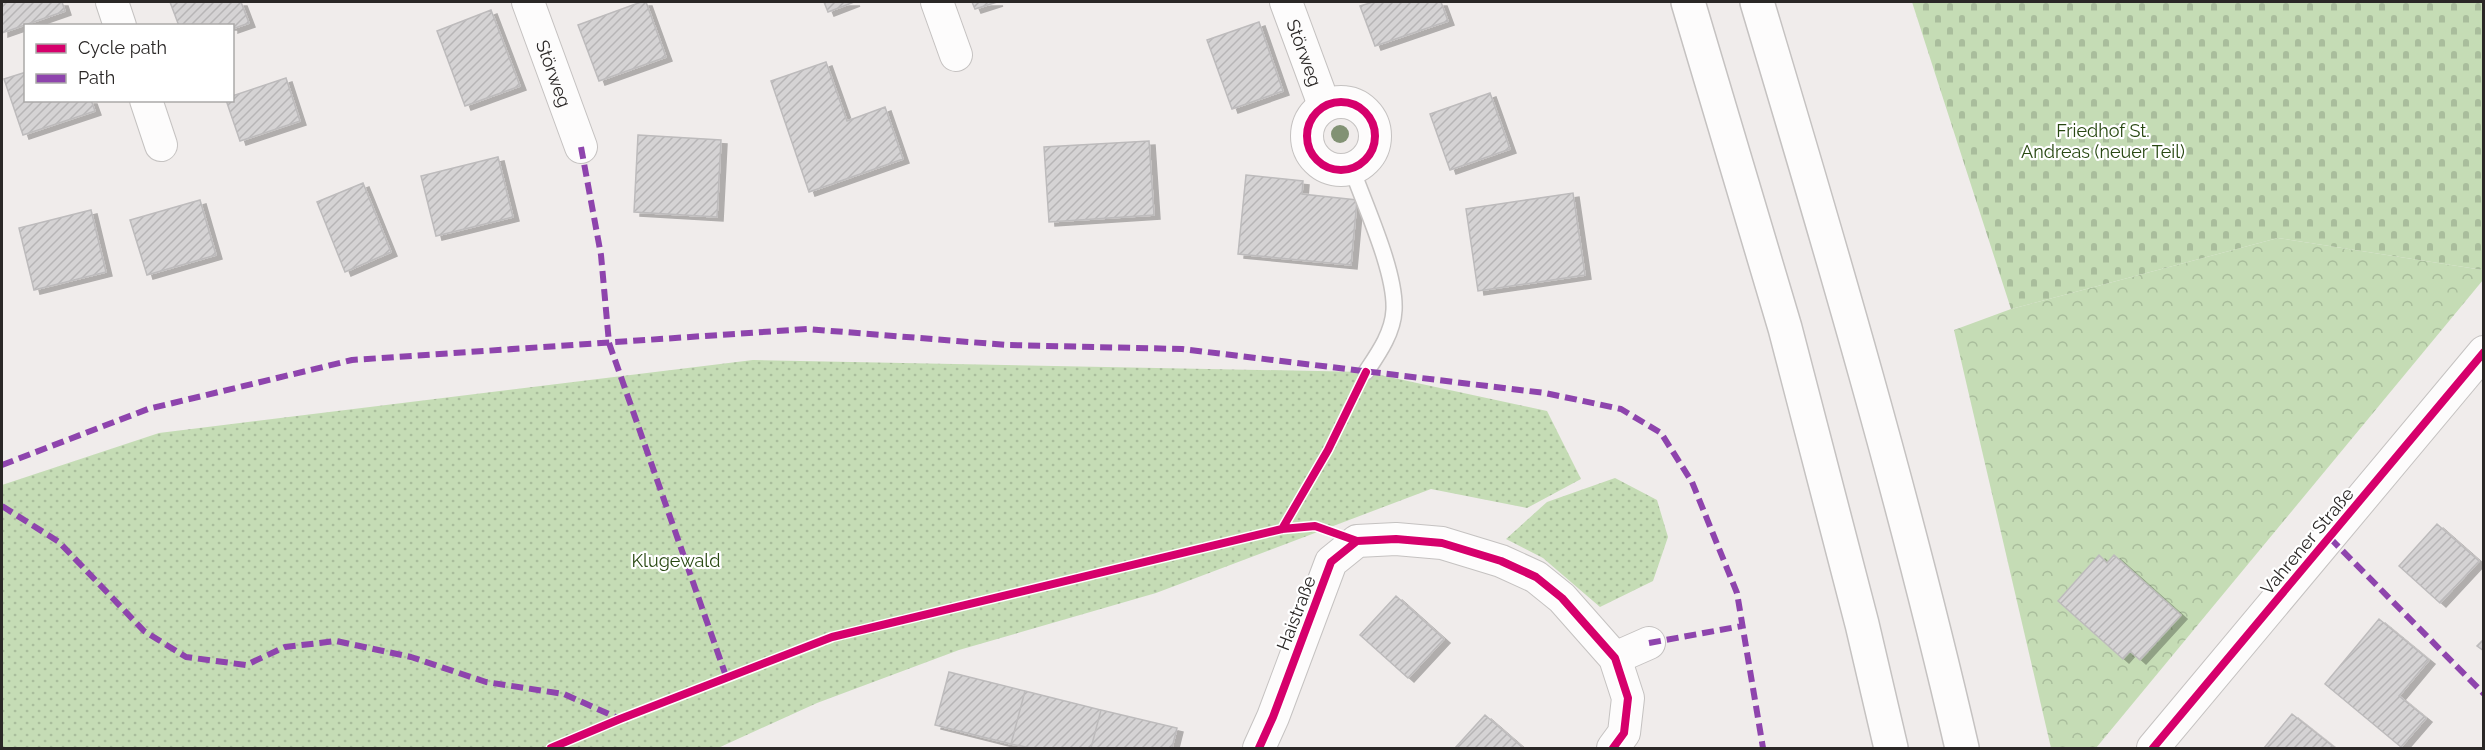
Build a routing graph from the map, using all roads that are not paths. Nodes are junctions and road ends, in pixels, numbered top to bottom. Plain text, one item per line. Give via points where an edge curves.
1 (112, 2) edge
2 (528, 2) edge
3 (937, 2) edge
4 (1286, 2) edge
5 (1688, 2) edge
6 (1757, 2) edge
7 (119, 24) edge
8 (956, 55) dead end
9 (147, 102) edge
10 (1324, 105) junction
11 (161, 145) dead end
12 (581, 147) dead end
13 (1352, 169) junction
14 (2484, 352) edge
15 (1366, 372) dead end
16 (1649, 643) dead end
17 (1615, 658) junction
18 (1259, 748) edge
19 (1613, 748) edge
20 (1891, 748) edge
21 (1962, 748) edge
22 (2152, 748) edge

1 - 7 street
2 - 12 street, Störweg
3 - 8 street
4 - 10 street, Störweg
5 - 20 highway via 1785,328
6 - 21 highway via 1849,309 1927,597
9 - 11 street
10 - 13 street, Störweg via 1310,120 1305,140 1314,159 1331,170
10 - 13 street, Störweg via 1342,101 1361,107 1373,122 1376,141 1368,159
13 - 15 lane via 1391,276 1395,311 1387,339
14 - 22 street, Vahrener Straße
16 - 17 street
17 - 18 street, Haistraße via 1562,598 1536,577 1502,561 1442,543 1357,541 1331,562
17 - 19 street via 1628,698 1624,733

